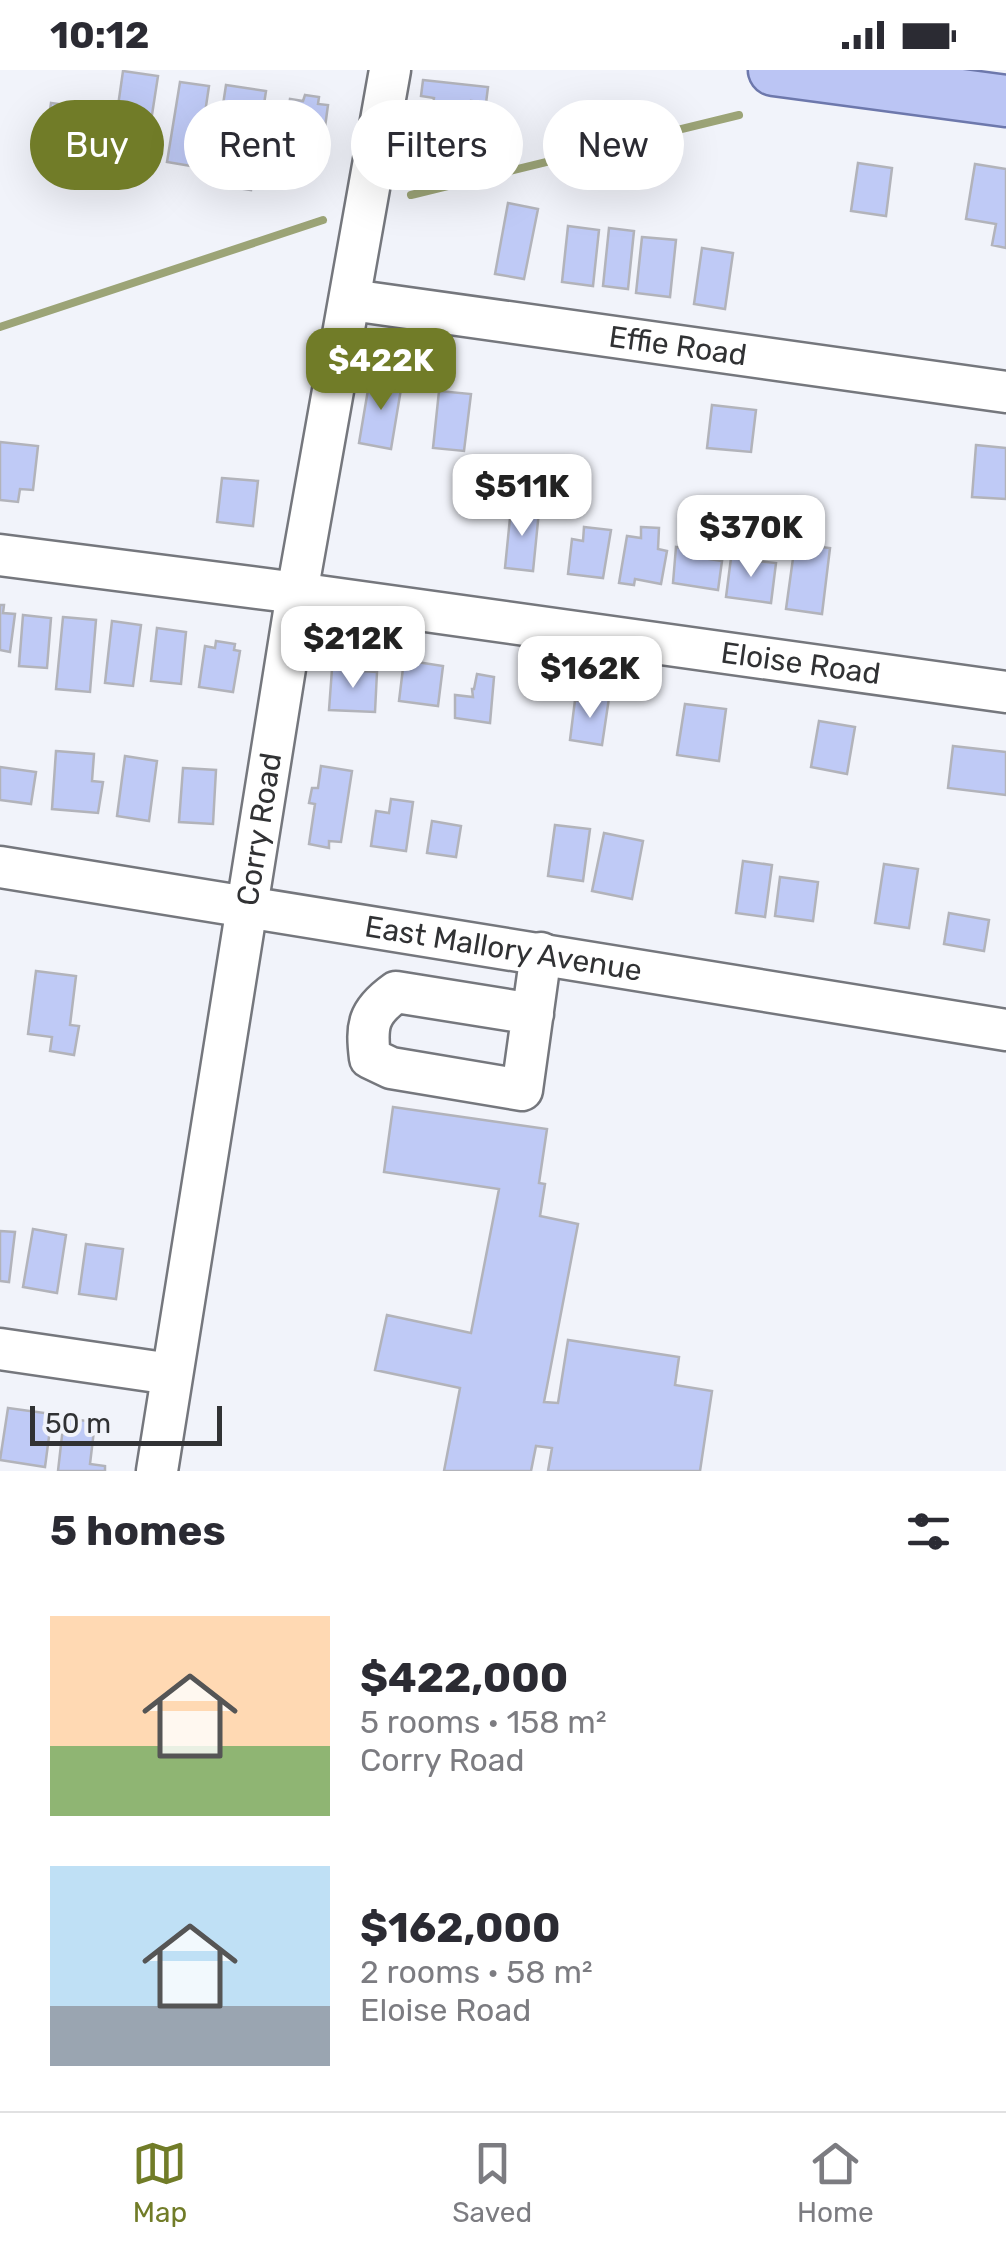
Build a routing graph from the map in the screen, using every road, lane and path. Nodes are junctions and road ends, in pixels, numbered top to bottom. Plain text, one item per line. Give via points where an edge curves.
1 (390, 70) edge
2 (774, 70) edge
3 (1006, 102) edge
4 (351, 300) junction
5 (1006, 392) edge
6 (0, 555) edge
7 (297, 593) junction
8 (1006, 692) edge
9 (0, 867) edge
10 (249, 905) junction
11 (541, 953) junction
12 (532, 1014) dead end
13 (1006, 1030) edge
14 (0, 1350) edge
15 (171, 1374) junction
16 (157, 1471) edge

1 - 4 street, Corry Road
2 - 3 main road
4 - 5 street, Effie Road
4 - 7 street, Corry Road
6 - 7 street, Eloise Road
7 - 8 street, Eloise Road
7 - 10 street, Corry Road
9 - 10 street, East Mallory Avenue
10 - 11 street, East Mallory Avenue
10 - 15 street, Corry Road
11 - 12 street
11 - 13 street, East Mallory Avenue
14 - 15 street
15 - 16 street, Corry Road

